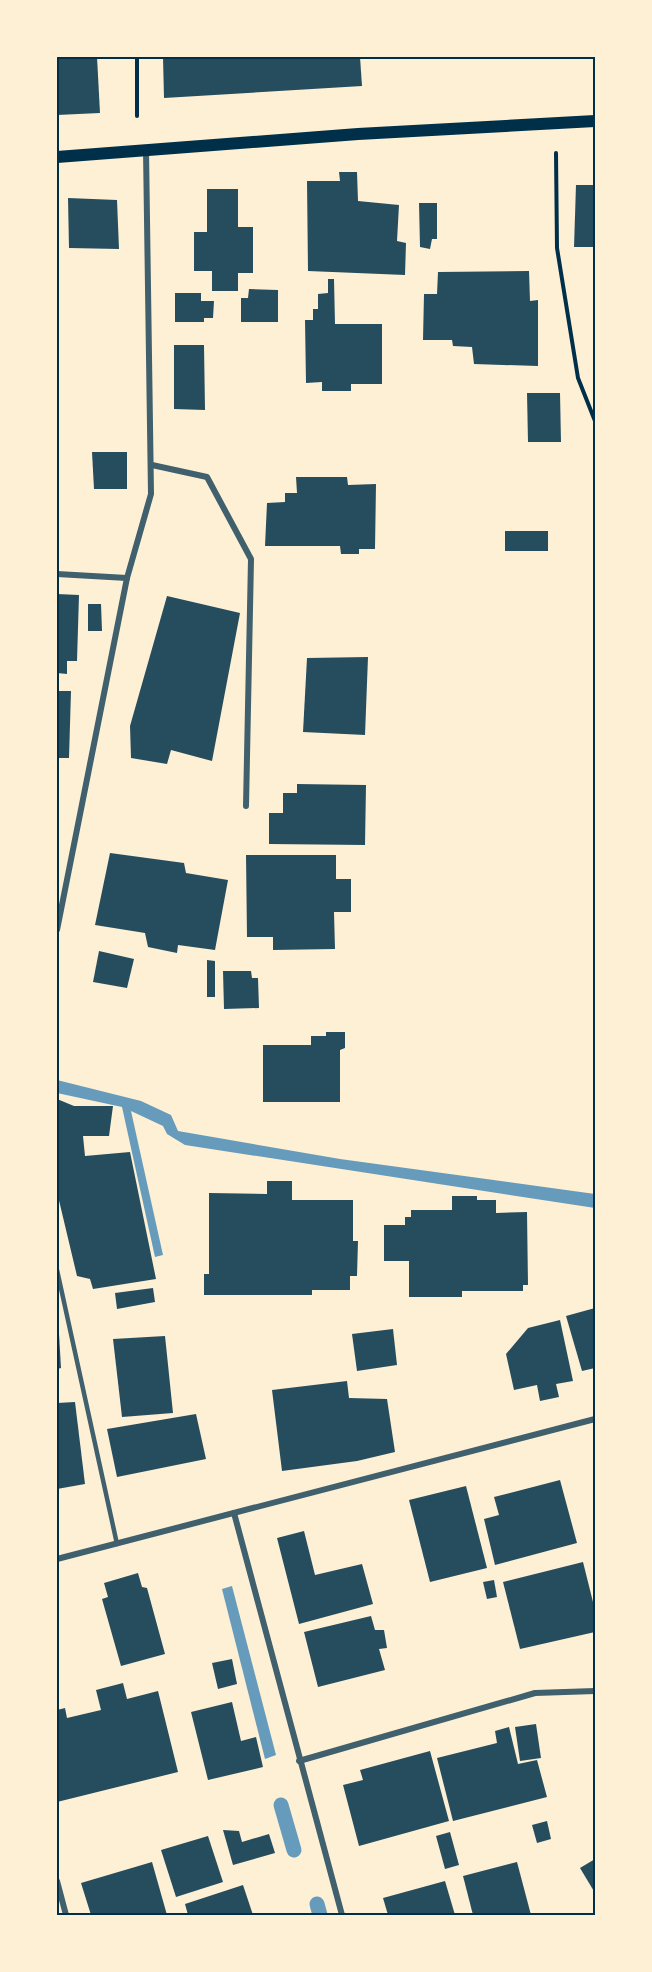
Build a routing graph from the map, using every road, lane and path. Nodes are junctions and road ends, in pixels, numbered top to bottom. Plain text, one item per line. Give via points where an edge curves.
1 (137, 57) edge
2 (137, 116) dead end
3 (595, 121) edge
4 (556, 147) dead end
5 (146, 150) junction
6 (57, 157) edge
7 (595, 421) edge
8 (152, 465) junction
9 (57, 574) edge
10 (128, 578) junction
11 (246, 806) dead end
12 (57, 930) edge
13 (57, 1270) edge
14 (595, 1419) edge
15 (234, 1513) junction
16 (117, 1544) junction
17 (57, 1559) edge
18 (595, 1691) edge
19 (299, 1761) junction
20 (57, 1881) edge
21 (66, 1915) edge
22 (342, 1915) edge

1 - 2 path
3 - 5 main road
4 - 7 path via 557,248 578,378
5 - 6 main road
5 - 8 street
8 - 10 street via 151,494
8 - 11 street via 207,477 251,559
9 - 10 street
10 - 12 street
13 - 16 lane
14 - 15 street
15 - 16 street
15 - 19 street
16 - 17 street
18 - 19 street via 535,1693
19 - 22 street
20 - 21 street

